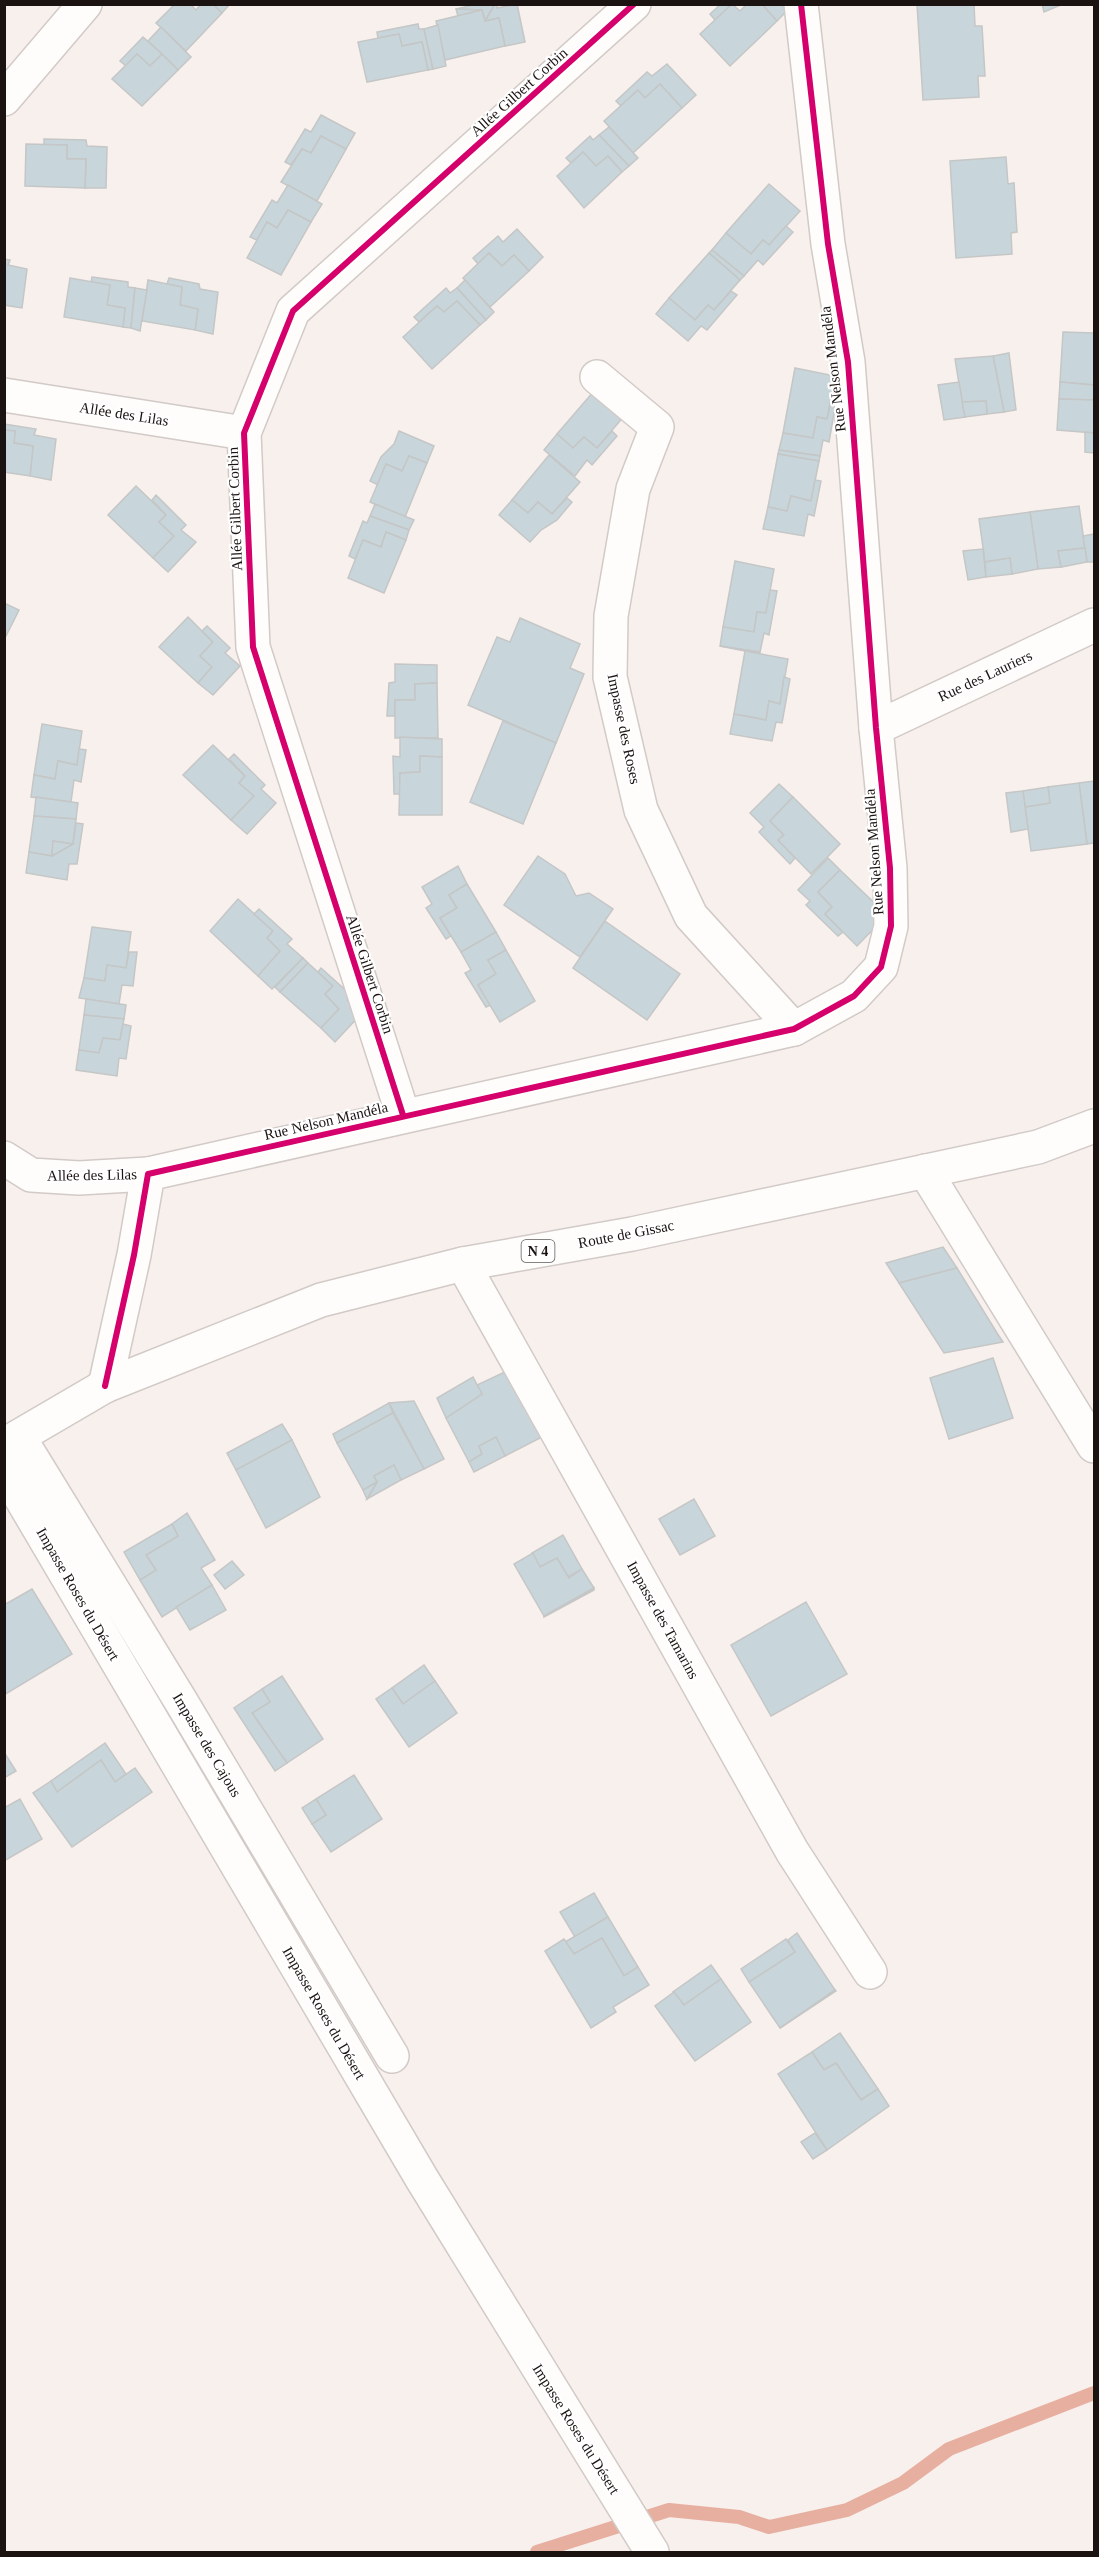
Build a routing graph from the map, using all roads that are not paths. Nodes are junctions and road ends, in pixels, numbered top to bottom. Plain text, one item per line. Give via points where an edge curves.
1 (85, 4) edge
2 (634, 4) edge
3 (801, 4) edge
4 (4, 99) edge
5 (597, 377) dead end
6 (4, 395) edge
7 (244, 433) junction
8 (1095, 625) edge
9 (876, 728) junction
10 (794, 1029) junction
11 (403, 1115) junction
12 (1095, 1126) edge
13 (4, 1158) edge
14 (925, 1171) junction
15 (148, 1174) junction
16 (463, 1264) junction
17 (105, 1386) junction
18 (12, 1441) edge
19 (1095, 1446) edge
20 (4, 1469) edge
21 (870, 1972) dead end
22 (392, 2056) dead end
23 (652, 2553) edge

1 - 4 street
2 - 7 street, Allée Gilbert Corbin via 293,311
3 - 9 street, Rue Nelson Mandéla via 828,244 848,362
5 - 10 street, Impasse des Roses via 657,427 633,489 611,616 610,677 641,810 691,916
6 - 7 street, Allée des Lilas
7 - 11 street, Allée Gilbert Corbin via 253,647
8 - 9 street, Rue des Lauriers
9 - 10 street, Rue Nelson Mandéla via 890,867 891,926 881,967 854,996
10 - 11 street, Rue Nelson Mandéla
11 - 15 street, Rue Nelson Mandéla
12 - 14 street, Route de Gissac / N 4 via 1038,1147
13 - 15 street, Allée des Lilas via 31,1175 79,1178
14 - 16 street, Route de Gissac / N 4 via 632,1234
14 - 19 street
15 - 17 street
16 - 17 street, Route de Gissac / N 4 via 321,1300
16 - 21 street, Impasse des Tamarins via 792,1851
17 - 18 street, Route de Gissac / N 4
18 - 22 street, Impasse des Cajous via 182,1703
20 - 23 street, Impasse Roses du Désert via 422,2179

